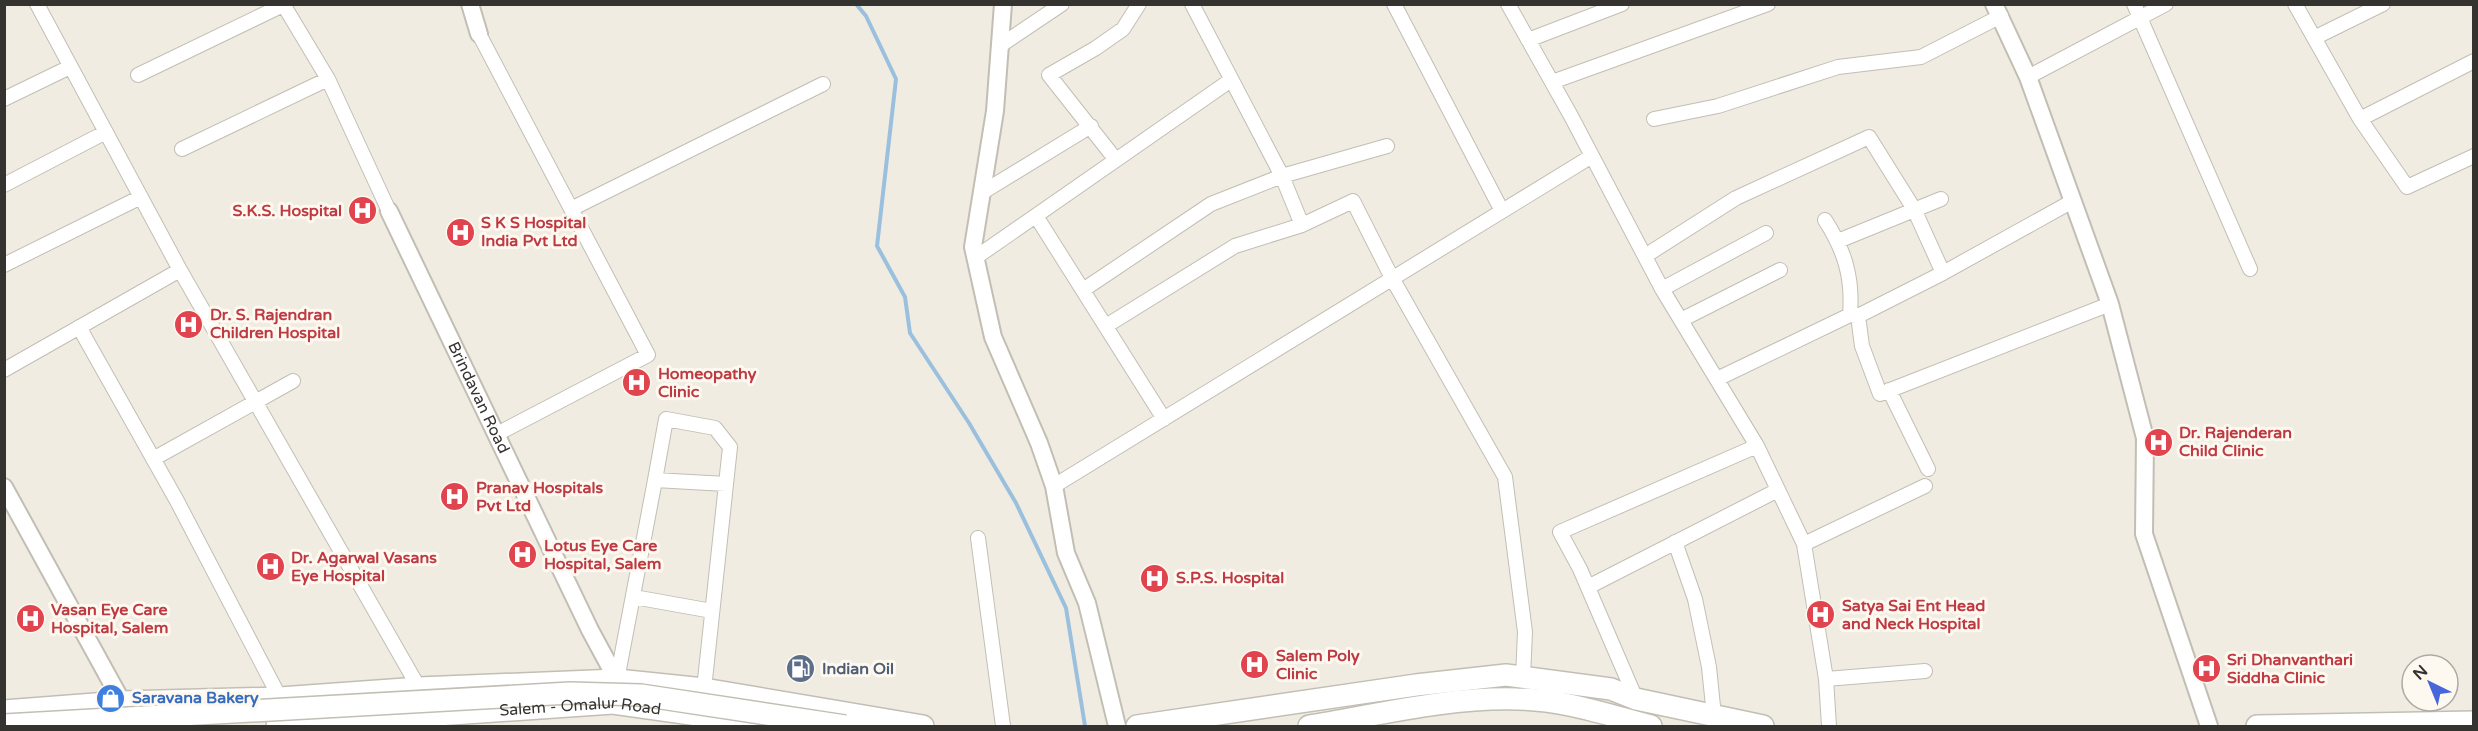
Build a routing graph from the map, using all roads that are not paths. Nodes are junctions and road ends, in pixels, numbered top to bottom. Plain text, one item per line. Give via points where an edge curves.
1 (37, 4) edge
2 (470, 4) edge
3 (1003, 4) edge
4 (1062, 4) edge
5 (1139, 4) edge
6 (1192, 4) edge
7 (1394, 4) edge
8 (1508, 4) edge
9 (1622, 4) edge
10 (1768, 4) edge
11 (2134, 4) edge
12 (2166, 4) edge
13 (2295, 4) edge
14 (2383, 4) edge
15 (283, 5) edge
16 (1997, 10) edge
17 (2141, 18) junction
18 (479, 34) joint
19 (2314, 38) junction
20 (1528, 40) junction
21 (1001, 45) junction
22 (2474, 61) edge
23 (70, 67) junction
24 (138, 75) dead end
25 (2028, 77) junction
26 (328, 79) junction
27 (1231, 81) junction
28 (1552, 82) junction
29 (823, 84) dead end
30 (4, 99) edge
31 (1654, 118) dead end
32 (2360, 119) junction
33 (1091, 126) junction
34 (106, 132) junction
35 (1387, 146) dead end
36 (182, 149) dead end
37 (1592, 156) junction
38 (2474, 156) edge
39 (1116, 160) junction
40 (1282, 176) junction
41 (4, 185) edge
42 (983, 192) junction
43 (141, 197) junction
44 (1941, 199) dead end
45 (2071, 202) junction
46 (571, 209) junction
47 (1914, 209) junction
48 (389, 211) joint
49 (1502, 211) junction
50 (1036, 216) junction
51 (1825, 220) dead end
52 (1302, 225) junction
53 (1766, 233) dead end
54 (1838, 241) junction
55 (1645, 256) junction
56 (975, 258) junction
57 (4, 265) edge
58 (2250, 269) dead end
59 (180, 270) junction
60 (1780, 270) dead end
61 (1943, 273) junction
62 (1392, 278) junction
63 (1662, 289) junction
64 (1083, 290) junction
65 (2110, 304) junction
66 (1854, 316) junction
67 (1681, 320) junction
68 (1106, 326) junction
69 (79, 327) junction
70 (4, 370) edge
71 (1717, 379) junction
72 (293, 381) dead end
73 (1889, 390) junction
74 (256, 402) junction
75 (1164, 419) junction
76 (497, 434) junction
77 (1757, 446) junction
78 (153, 459) junction
79 (1928, 469) dead end
80 (655, 480) junction
81 (726, 484) junction
82 (1054, 486) junction
83 (1925, 486) dead end
84 (4, 487) edge
85 (1778, 490) junction
86 (978, 538) dead end
87 (1675, 542) junction
88 (1804, 544) junction
89 (1588, 587) junction
90 (634, 597) junction
91 (711, 611) junction
92 (1925, 671) dead end
93 (1523, 677) junction
94 (1826, 679) junction
95 (617, 680) junction
96 (419, 688) junction
97 (704, 689) junction
98 (280, 698) junction
99 (1636, 699) junction
100 (1465, 700) junction
101 (121, 702) junction
102 (613, 703) junction
103 (4, 711) edge
104 (1713, 721) edge
105 (49, 722) junction
106 (2474, 722) edge
107 (4, 725) edge
108 (81, 726) edge
109 (138, 726) edge
110 (277, 726) edge
111 (775, 726) edge
112 (845, 726) edge
113 (923, 726) edge
114 (1003, 726) edge
115 (1117, 726) edge
116 (1137, 726) edge
117 (1225, 726) edge
118 (1309, 726) edge
119 (1615, 726) edge
120 (1651, 726) edge
121 (1763, 726) edge
122 (1829, 726) edge
123 (2208, 726) edge
124 (2257, 726) edge

1 - 23 street
2 - 18 street
3 - 21 street
4 - 21 street
5 - 33 street via 1123,28 1049,75
6 - 27 street
7 - 49 street
8 - 20 street
9 - 20 street
10 - 28 street
11 - 17 street
12 - 17 street
13 - 19 street
14 - 19 street
15 - 24 street
15 - 26 street
16 - 25 street
16 - 31 street via 1921,57 1838,67 1719,106
17 - 25 street
17 - 58 street
18 - 46 street
19 - 32 street
20 - 28 street
21 - 42 street
22 - 32 street
23 - 30 street
23 - 34 street
25 - 45 street
26 - 36 street
26 - 48 street
27 - 39 street
27 - 40 street
28 - 37 street
29 - 46 street
32 - 38 street via 2407,187
33 - 39 street
33 - 42 street
34 - 41 street
34 - 43 street
35 - 40 street
37 - 49 street
37 - 55 street
39 - 50 street
40 - 52 street
40 - 64 street via 1211,204
42 - 56 street
43 - 57 street
43 - 59 street
44 - 47 street
45 - 61 street
45 - 65 street
46 - 76 street via 648,355
47 - 54 street
47 - 55 street via 1869,137 1736,198
47 - 61 street
48 - 76 street, Brindavan Road
49 - 62 street
50 - 56 street
50 - 64 street
51 - 54 street
52 - 62 street via 1353,201
52 - 68 street via 1235,246
53 - 63 street
54 - 66 street via 1852,287
55 - 63 street
56 - 82 street via 993,337 1040,443
59 - 69 street
59 - 74 street
60 - 67 street
61 - 66 street
62 - 75 street
62 - 93 street via 1505,477 1525,632
63 - 67 street
64 - 68 street
65 - 73 street
65 - 123 street via 2145,438 2144,534
66 - 71 street
66 - 73 street via 1880,394
67 - 71 street
68 - 75 street
69 - 70 street
69 - 78 street
71 - 77 street
72 - 74 street
73 - 79 street
74 - 78 street
74 - 96 street
75 - 82 street
76 - 95 street, Brindavan Road
77 - 85 street
77 - 89 street via 1560,532
78 - 98 street
80 - 81 street
80 - 81 street via 666,419 715,428 730,447
80 - 90 street
81 - 91 street
82 - 115 street via 1066,552 1087,603
83 - 88 street
84 - 101 street
85 - 87 street
85 - 88 street
86 - 114 street
87 - 89 street
87 - 104 street via 1695,599 1709,667
88 - 94 street
89 - 99 street
90 - 91 street
90 - 95 street
91 - 97 street
92 - 94 street
93 - 99 main road via 1611,689
93 - 116 main road via 1506,675 1416,685
94 - 122 street
95 - 96 main road
95 - 97 main road
95 - 102 street
96 - 98 main road
97 - 113 main road
98 - 101 main road
99 - 104 main road
100 - 118 main road
100 - 119 main road
100 - 120 main road via 1519,699 1578,707
101 - 103 main road
101 - 109 street
102 - 110 main road, Salem - Omalur Road
102 - 111 main road, Salem - Omalur Road
104 - 117 main road via 1584,697 1498,688 1444,690
104 - 121 main road
105 - 107 main road, bridge
105 - 108 main road, bridge
105 - 112 main road, bridge via 570,693 640,695
106 - 124 main road

